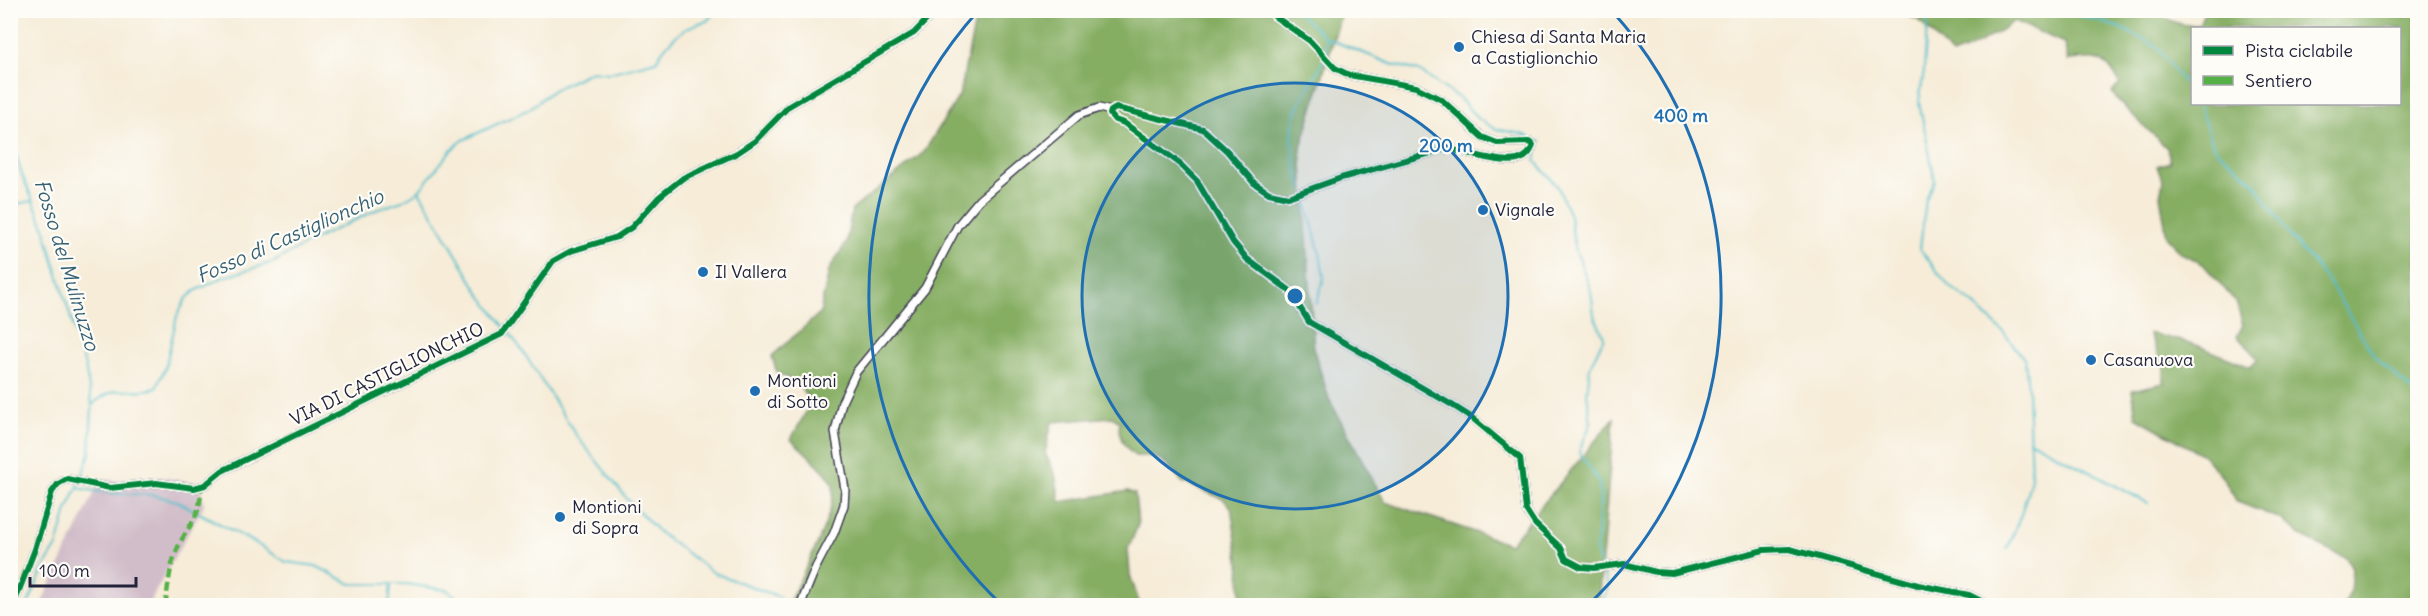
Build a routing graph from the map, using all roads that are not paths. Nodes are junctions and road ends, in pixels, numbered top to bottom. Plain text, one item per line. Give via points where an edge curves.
1 (936, 10) edge
2 (1270, 10) edge
3 (1111, 111) junction
4 (13, 606) edge
5 (800, 606) edge
6 (1991, 606) edge

1 - 4 street, VIA DI CASTIGLIONCHIO via 914,33 789,106 755,141 737,153 683,178 617,237 571,251 553,261 502,334 230,466 205,485 189,488 156,483 122,489 67,479 58,484
2 - 3 street via 1310,41 1335,68 1349,75 1416,87 1432,94 1482,137 1497,143 1529,142 1533,145 1531,151 1510,162 1445,149 1288,197 1269,193 1254,183 1203,129 1116,108
3 - 5 street via 1099,108 1079,116 979,200 958,225 925,288 856,372 842,402 836,432 844,505
3 - 6 street via 1114,120 1178,162 1197,181 1233,242 1247,259 1289,290 1309,322 1471,417 1520,458 1526,510 1561,548 1566,559 1581,567 1624,564 1671,573 1764,550 1790,549 1918,585 1969,595

